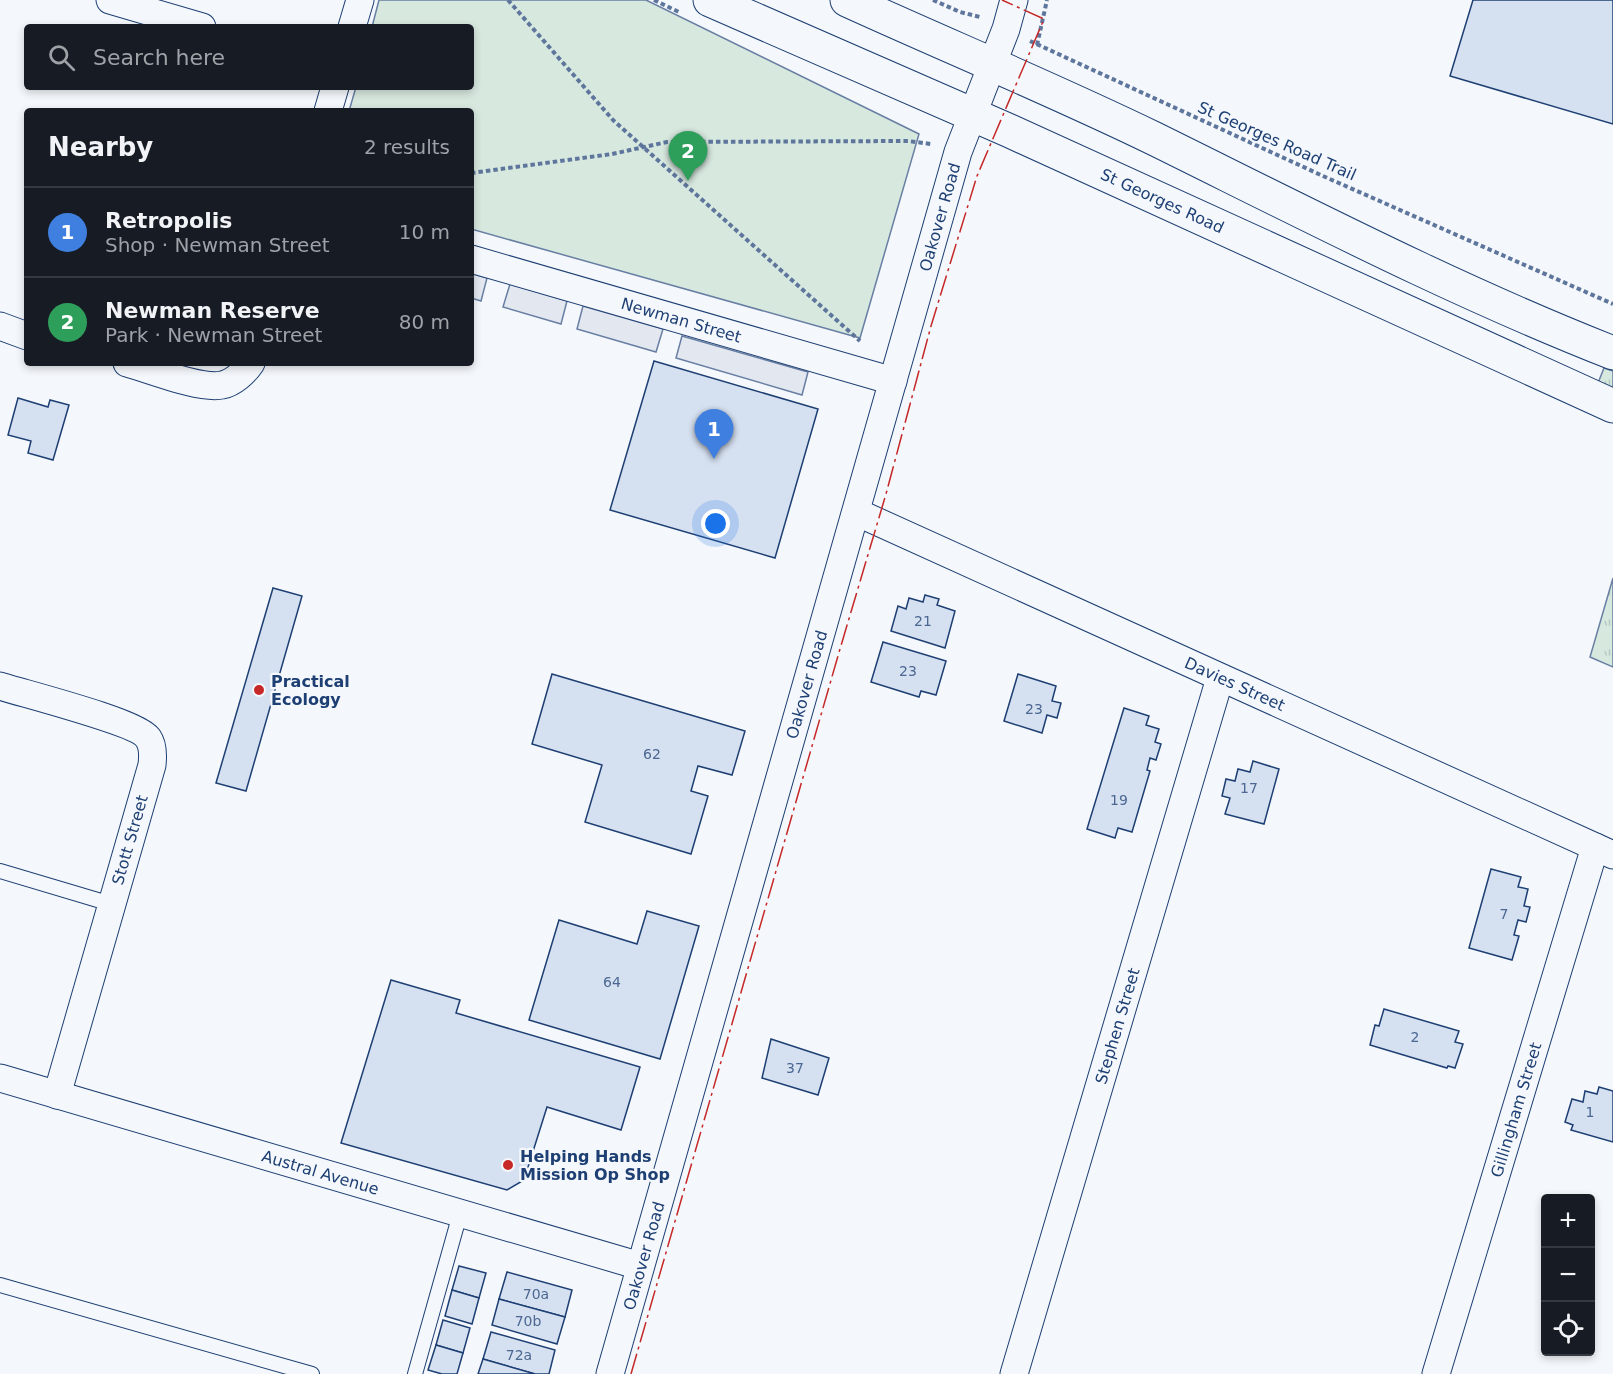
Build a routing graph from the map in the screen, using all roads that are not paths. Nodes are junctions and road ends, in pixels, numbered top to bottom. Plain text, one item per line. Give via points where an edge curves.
1 (110, 0) edge
2 (360, 0) edge
3 (847, 0) edge
4 (1014, 0) edge
5 (698, 7) edge
6 (192, 24) edge
7 (353, 24) edge
8 (992, 66) junction
9 (334, 90) edge
10 (329, 108) edge
11 (973, 114) junction
12 (474, 260) edge
13 (0, 326) edge
14 (24, 335) edge
15 (1613, 353) edge
16 (137, 366) edge
17 (248, 366) edge
18 (893, 381) junction
19 (1613, 406) edge
20 (856, 512) junction
21 (1220, 678) junction
22 (0, 686) edge
23 (1604, 851) edge
24 (0, 871) edge
25 (111, 904) junction
26 (0, 1078) edge
27 (57, 1095) junction
28 (460, 1214) junction
29 (640, 1266) junction
30 (0, 1285) edge
31 (312, 1374) edge
32 (415, 1374) edge
33 (610, 1374) edge
34 (1014, 1374) edge
35 (1436, 1374) edge

1 - 6 street
2 - 7 street
3 - 8 highway
4 - 8 street, Oakover Road
5 - 11 highway, St Georges Road
8 - 11 street, Oakover Road
8 - 15 highway via 1150,137 1515,313
9 - 10 street
11 - 18 street, Oakover Road via 958,152
11 - 19 highway, St Georges Road
12 - 18 street, Newman Street
13 - 14 street
16 - 17 street via 207,386 223,385
18 - 20 street, Oakover Road
20 - 21 street, Davies Street
20 - 29 street, Oakover Road
21 - 23 street, Davies Street
21 - 34 street, Stephen Street
22 - 25 street, Stott Street via 121,722 149,738 152,765
23 - 35 street, Gillingham Street
24 - 25 lane
25 - 27 street, Stott Street
26 - 27 street, Austral Avenue
27 - 28 street, Austral Avenue
28 - 29 street, Austral Avenue
28 - 32 lane
29 - 33 street, Oakover Road
30 - 31 lane

